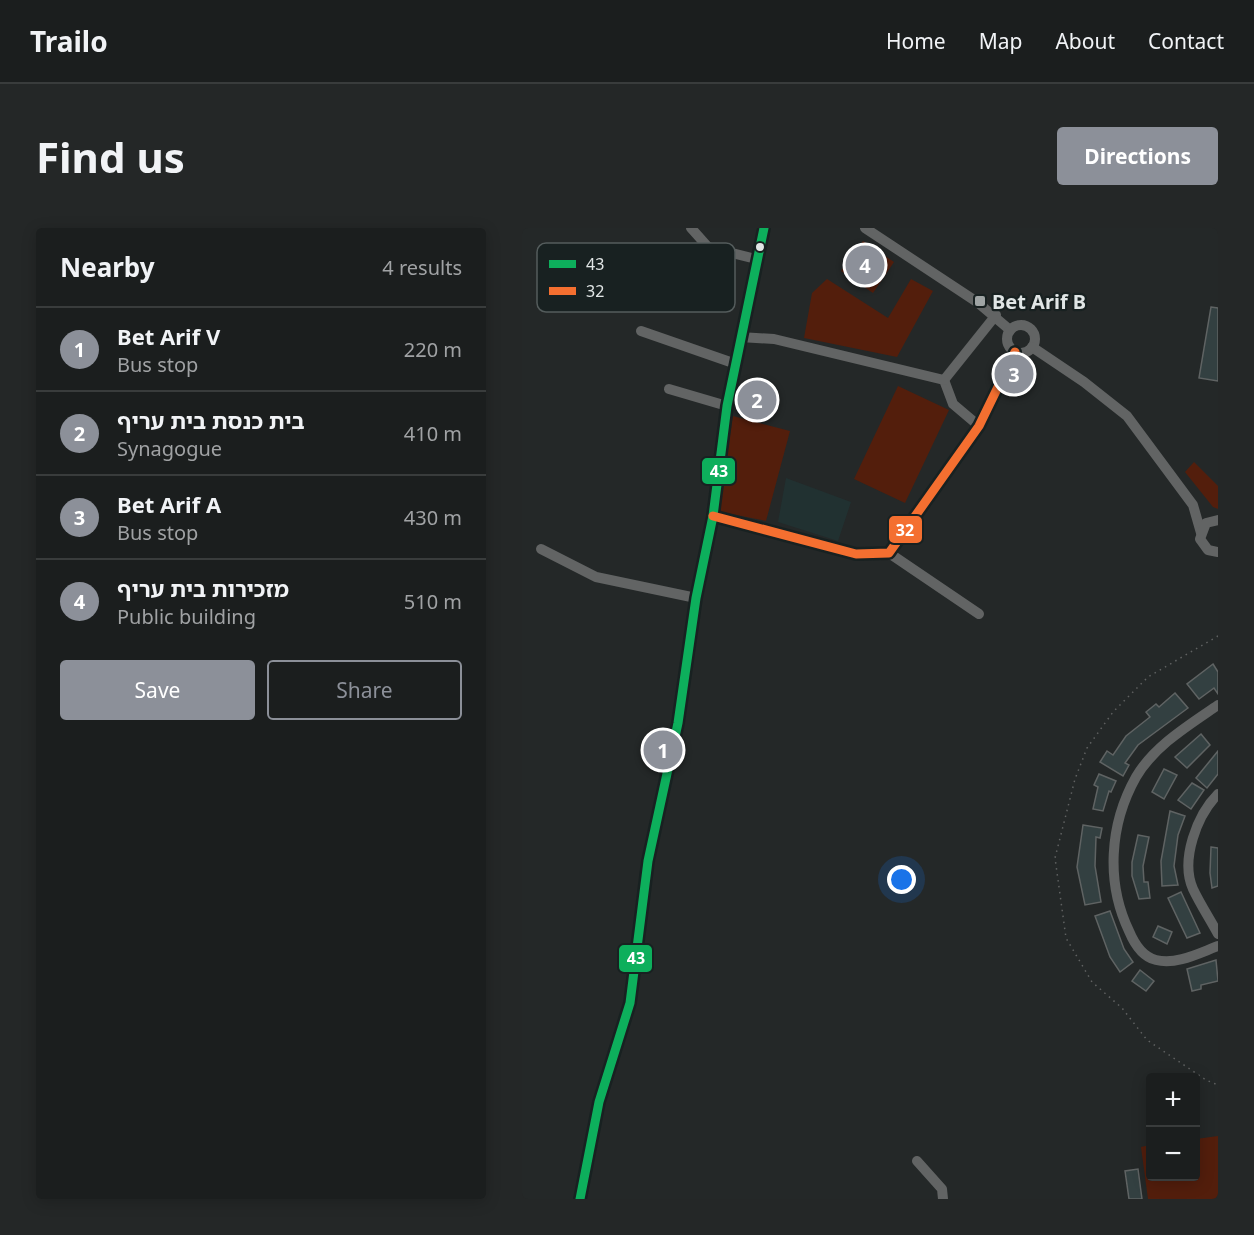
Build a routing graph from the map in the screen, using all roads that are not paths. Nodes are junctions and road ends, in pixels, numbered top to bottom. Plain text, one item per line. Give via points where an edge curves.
1 (691, 228) edge
2 (764, 228) edge
3 (865, 228) edge
4 (704, 243) edge
5 (735, 254) edge
6 (756, 259) junction
7 (996, 315) junction
8 (1010, 330) junction
9 (641, 331) dead end
10 (740, 337) junction
11 (1032, 347) junction
12 (1015, 352) junction
13 (736, 364) junction
14 (944, 380) junction
15 (669, 389) dead end
16 (727, 406) junction
17 (979, 426) junction
18 (1193, 505) junction
19 (713, 516) junction
20 (1216, 520) edge
21 (1200, 533) junction
22 (541, 549) dead end
23 (889, 553) junction
24 (1217, 553) edge
25 (696, 598) junction
26 (980, 614) dead end
27 (1218, 705) edge
28 (1218, 794) edge
29 (1218, 934) edge
30 (1218, 946) edge
31 (917, 1161) dead end
32 (580, 1199) edge
33 (943, 1199) edge

1 - 4 street
2 - 6 street
3 - 7 street
5 - 6 street
6 - 10 street
7 - 8 street
7 - 14 street
8 - 11 street via 1018,326 1031,330
8 - 12 street via 1007,342
9 - 13 street
10 - 13 street
10 - 14 street via 774,339
11 - 12 street
11 - 18 street via 1127,416
12 - 17 street
13 - 16 street
14 - 17 street via 953,404
15 - 16 street
16 - 19 street
17 - 23 street
18 - 20 street
18 - 21 street
19 - 23 street via 856,554
19 - 25 street
20 - 21 street via 1206,523
21 - 24 street via 1204,547
22 - 25 street via 596,577
23 - 26 street
25 - 32 street via 678,723 648,861 630,1003 599,1102
27 - 30 street via 1162,746 1136,777 1118,828 1112,863 1120,911 1138,948 1153,960 1176,960
28 - 29 street via 1198,825 1189,869 1192,887
31 - 33 street via 942,1189

